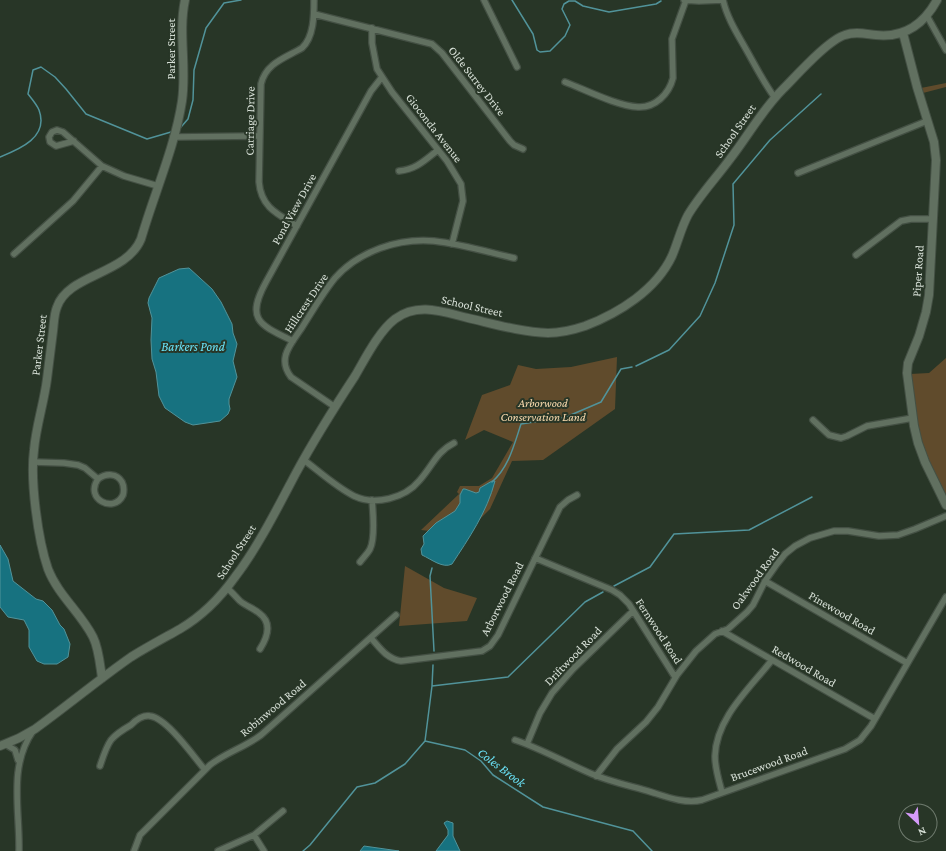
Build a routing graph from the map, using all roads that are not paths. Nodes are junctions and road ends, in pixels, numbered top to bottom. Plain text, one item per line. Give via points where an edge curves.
1 (185, 0) edge
2 (314, 0) edge
3 (484, 0) edge
4 (685, 0) edge
5 (722, 0) edge
6 (937, 0) edge
7 (314, 14) junction
8 (927, 16) junction
9 (372, 28) junction
10 (903, 33) junction
11 (946, 50) edge
12 (517, 67) dead end
13 (382, 76) junction
14 (565, 82) dead end
15 (775, 98) junction
16 (927, 121) junction
17 (260, 136) junction
18 (173, 137) junction
19 (74, 142) dead end
20 (523, 148) dead end
21 (438, 150) junction
22 (102, 166) junction
23 (399, 171) dead end
24 (798, 173) dead end
25 (158, 186) junction
26 (933, 219) junction
27 (297, 226) junction
28 (452, 244) junction
29 (14, 254) dead end
30 (856, 255) dead end
31 (514, 258) dead end
32 (294, 340) junction
33 (335, 407) junction
34 (913, 418) junction
35 (813, 420) dead end
36 (454, 443) dead end
37 (304, 460) junction
38 (33, 462) junction
39 (98, 479) junction
40 (577, 495) dead end
41 (372, 500) junction
42 (946, 505) edge
43 (946, 516) edge
44 (535, 558) junction
45 (360, 562) dead end
46 (765, 581) junction
47 (227, 588) junction
48 (946, 597) edge
49 (634, 611) junction
50 (396, 615) dead end
51 (722, 631) junction
52 (371, 638) junction
53 (260, 649) dead end
54 (772, 660) junction
55 (907, 663) junction
56 (676, 677) junction
57 (102, 678) junction
58 (875, 719) junction
59 (35, 729) junction
60 (515, 740) dead end
61 (527, 744) junction
62 (3, 745) edge
63 (19, 762) junction
64 (100, 766) dead end
65 (205, 770) junction
66 (596, 776) junction
67 (722, 792) junction
68 (283, 811) dead end
69 (254, 835) junction
70 (19, 851) edge
71 (134, 851) edge
72 (218, 851) edge
73 (264, 851) edge

1 - 18 street, Parker Street via 182,19 184,83 181,108
2 - 7 street, Carriage Drive
3 - 12 street
4 - 5 street
4 - 14 street via 672,38 672,84 662,98 645,107 629,106
5 - 15 street via 742,42
6 - 8 street, School Street
7 - 9 street, Olde Surrey Drive
7 - 17 street, Carriage Drive via 306,44 274,63 264,75 261,84
8 - 10 street, School Street via 915,27
8 - 11 street
9 - 13 street, Gioconda Avenue via 375,60
9 - 20 street, Olde Surrey Drive via 435,47 510,141
10 - 15 street, School Street via 886,36 853,33 840,37 826,47
10 - 16 street, Piper Road
13 - 21 street, Gioconda Avenue
13 - 27 street, Pond View Drive via 371,91
15 - 33 street, School Street via 691,210 668,263 646,291 595,322 575,330 556,333 516,328 435,310 409,312 396,318 387,327
16 - 24 street
16 - 26 street, Piper Road via 936,155
17 - 18 street
17 - 27 street, Carriage Drive via 259,182 262,196 272,210
18 - 25 street, Parker Street
19 - 22 street
21 - 23 street via 411,170
21 - 28 street, Gioconda Avenue via 457,175 463,189 462,207
22 - 25 street via 124,176
22 - 29 street via 73,201
25 - 38 street, Parker Street via 136,249 120,262 68,291 57,307
26 - 30 street via 901,221
26 - 34 street, Piper Road via 927,309 908,366
27 - 32 street, Pond View Drive via 256,305 257,315 262,323
28 - 31 street, Hillcrest Drive
28 - 32 street, Hillcrest Drive via 404,242 363,256 335,278
32 - 33 street, Hillcrest Drive via 284,359 287,372 294,380
33 - 37 street, School Street
34 - 35 street via 867,426 841,438 828,435
34 - 42 street, Piper Road via 922,454
36 - 41 street via 438,455 411,489 396,497
37 - 41 street via 354,496
37 - 47 street, School Street via 240,571
38 - 39 street via 78,465
38 - 57 street, Parker Street via 38,524 46,561 56,584 94,638
39 - 39 street via 94,490 100,500 111,504 121,498 124,487 118,477 111,474
40 - 44 street, Arborwood Road via 560,507
41 - 45 street via 372,544
43 - 46 street, Oakwood Road via 910,531 890,536 834,531 810,538 785,554
44 - 49 street, Fernwood Road via 616,592
44 - 52 street, Arborwood Road via 496,639 482,651 397,660 387,656
46 - 51 street, Oakwood Road via 748,612 738,622
46 - 55 street, Pinewood Road
47 - 53 street via 240,601 264,617 268,634
47 - 57 street, School Street via 211,606 192,621
48 - 55 street, Brucewood Road
49 - 56 street, Fernwood Road
49 - 61 street, Driftwood Road via 573,669 552,693 540,712
50 - 52 street, Robinwood Road
51 - 54 street, Redwood Road
51 - 56 street, Oakwood Road via 707,640
52 - 65 street, Robinwood Road via 261,735 216,760
54 - 58 street, Redwood Road
54 - 67 street via 735,706 722,728 715,758
55 - 58 street, Brucewood Road
56 - 66 street, Oakwood Road via 646,722 617,749
57 - 59 street, School Street
58 - 67 street, Brucewood Road via 864,736 851,746
59 - 62 street, School Street
59 - 63 street via 26,742
60 - 61 street, Brucewood Road
61 - 66 street, Brucewood Road
62 - 63 street via 15,750
63 - 70 street
64 - 65 street via 107,747 115,736 135,721 151,716 170,728
65 - 71 street, Robinwood Road via 140,835
66 - 67 street, Brucewood Road via 685,801 698,801
68 - 69 street
69 - 72 street
69 - 73 street

